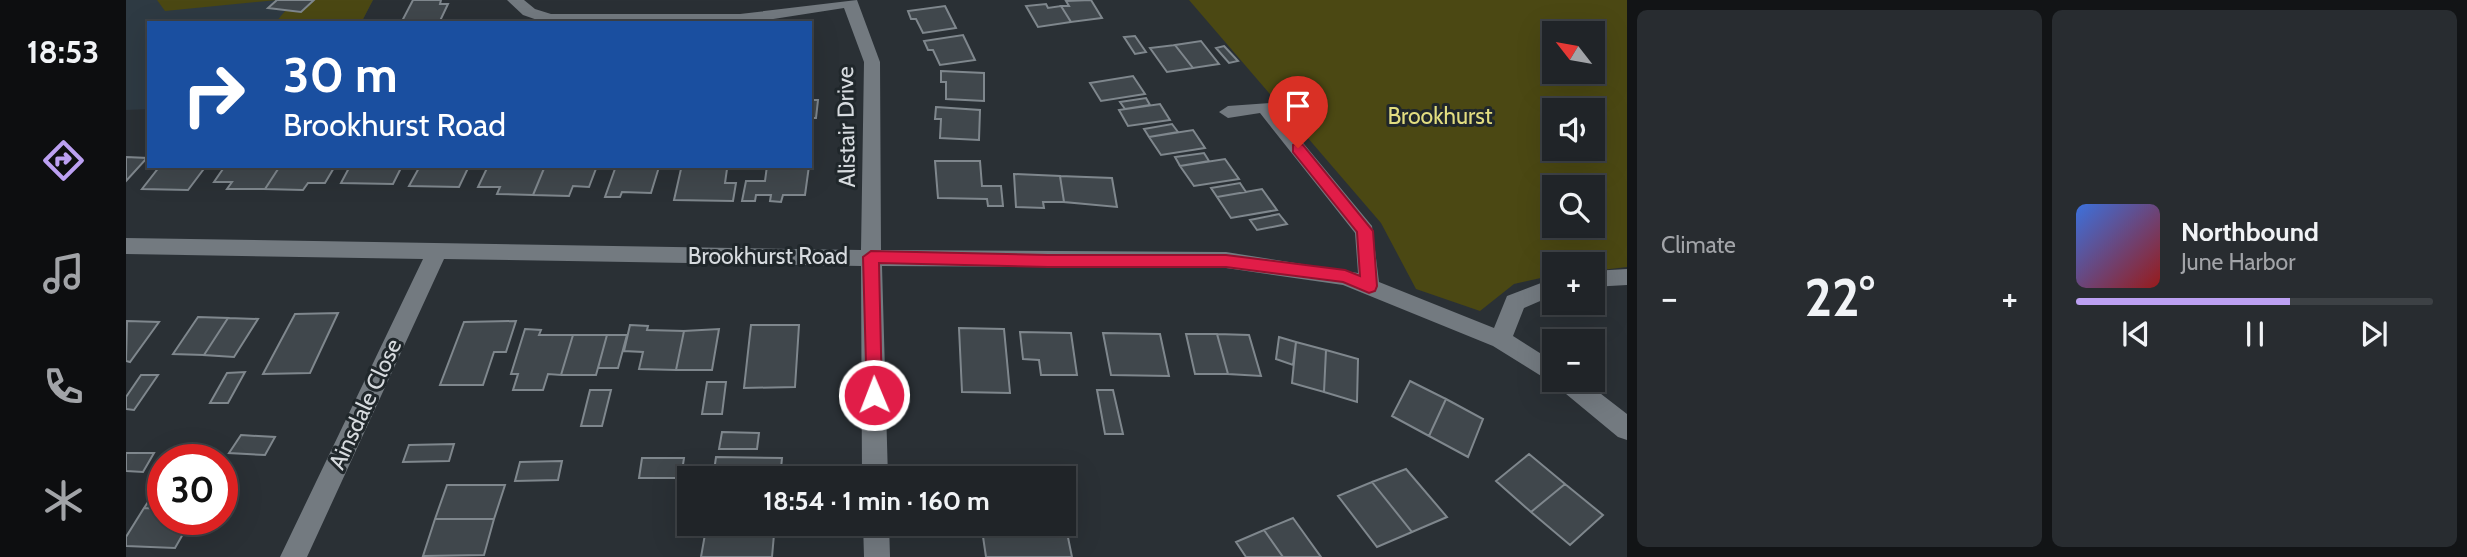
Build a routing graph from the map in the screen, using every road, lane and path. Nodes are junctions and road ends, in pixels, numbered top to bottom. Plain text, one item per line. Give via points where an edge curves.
1 (514, 0) edge
2 (849, 2) edge
3 (1228, 112) dead end
4 (126, 246) edge
5 (437, 251) junction
6 (871, 257) junction
7 (1627, 277) edge
8 (1605, 278) edge
9 (1369, 286) junction
10 (1542, 291) edge
11 (1501, 340) junction
12 (1542, 366) edge
13 (1583, 392) edge
14 (1627, 429) edge
15 (876, 466) edge
16 (876, 536) edge
17 (293, 557) edge
18 (877, 557) edge

1 - 2 street via 529,12 550,19 740,19
2 - 6 street, Alistair Drive via 872,62
3 - 9 street via 1264,107 1365,231
4 - 5 street, Brookhurst Road
5 - 6 street, Brookhurst Road
5 - 17 street, Ainsdale Close
6 - 9 street, Brookhurst Road via 1226,261 1345,276
6 - 15 street, Alistair Drive
7 - 8 street
9 - 11 street, Brookhurst Road
10 - 11 street via 1515,302
11 - 12 street, Brookhurst Road
13 - 14 street
16 - 18 street

